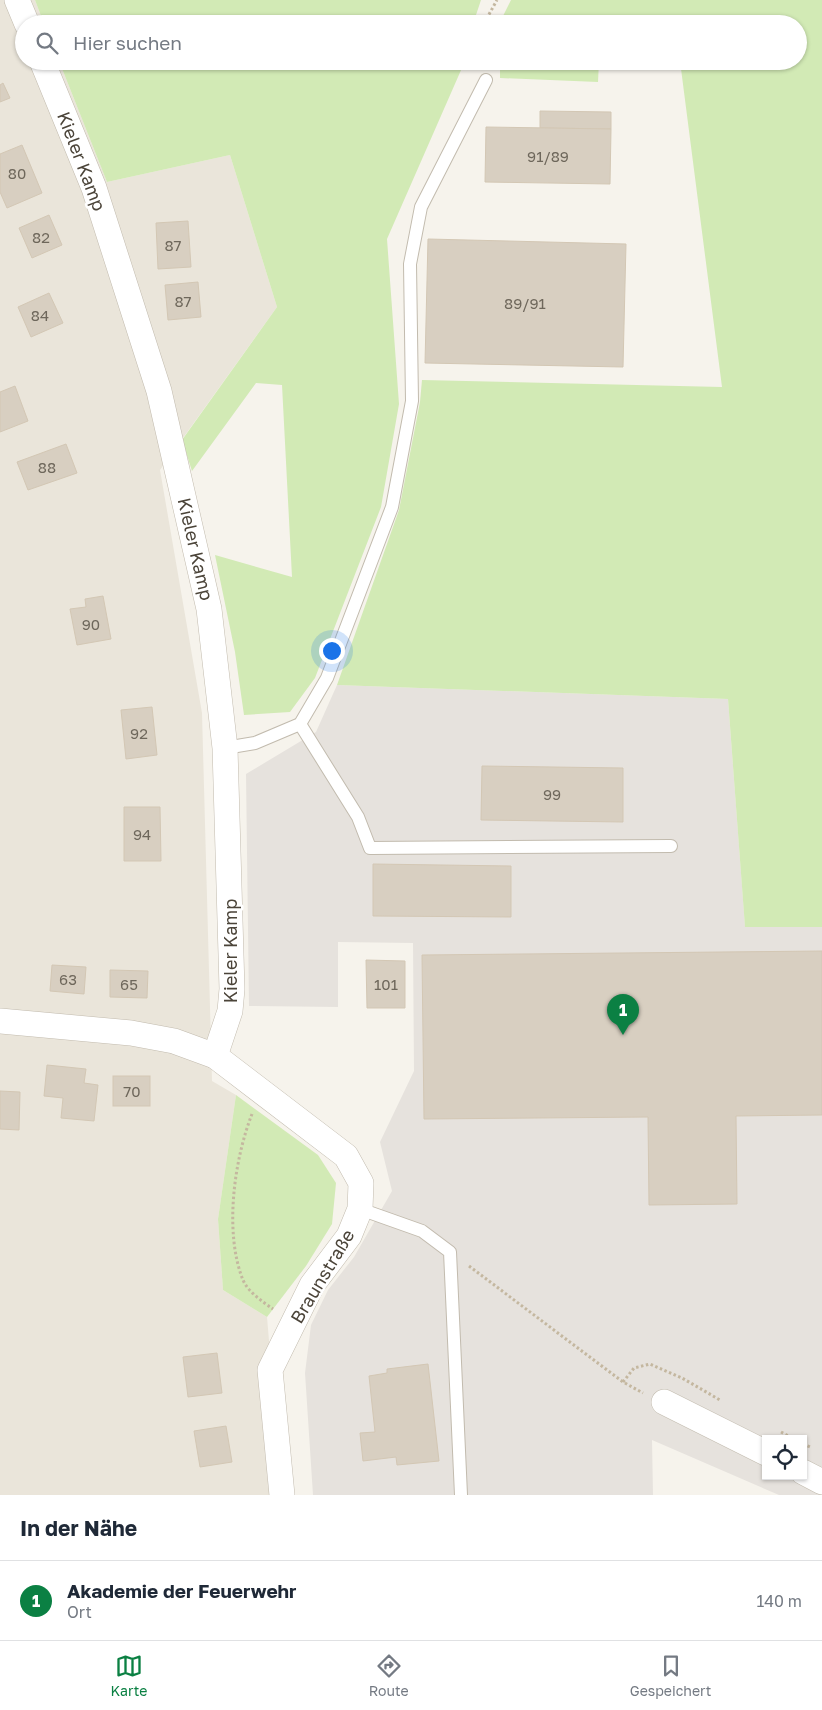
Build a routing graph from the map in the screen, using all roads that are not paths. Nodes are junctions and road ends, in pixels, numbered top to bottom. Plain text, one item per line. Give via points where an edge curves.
1 (17, 0) edge
2 (23, 15) edge
3 (46, 70) edge
4 (486, 80) dead end
5 (300, 724) junction
6 (225, 748) junction
7 (671, 846) dead end
8 (0, 1020) edge
9 (214, 1056) junction
10 (360, 1209) junction
11 (664, 1402) road end
12 (762, 1451) edge
13 (807, 1474) edge
14 (822, 1482) edge
15 (282, 1495) edge
16 (461, 1495) edge

1 - 2 street
3 - 6 street, Kieler Kamp via 94,188 159,391 209,608
4 - 5 lane via 420,207 410,264 412,401 392,507 327,678
5 - 6 lane via 255,743
5 - 7 lane via 358,817 370,848
6 - 9 street, Kieler Kamp via 232,989 230,1011
8 - 9 street, Braunstraße via 131,1033 174,1041
9 - 10 street, Braunstraße via 346,1156 361,1183
10 - 15 street, Braunstraße via 349,1236 312,1285 270,1370
10 - 16 lane via 422,1231 450,1252
11 - 12 street
13 - 14 street

